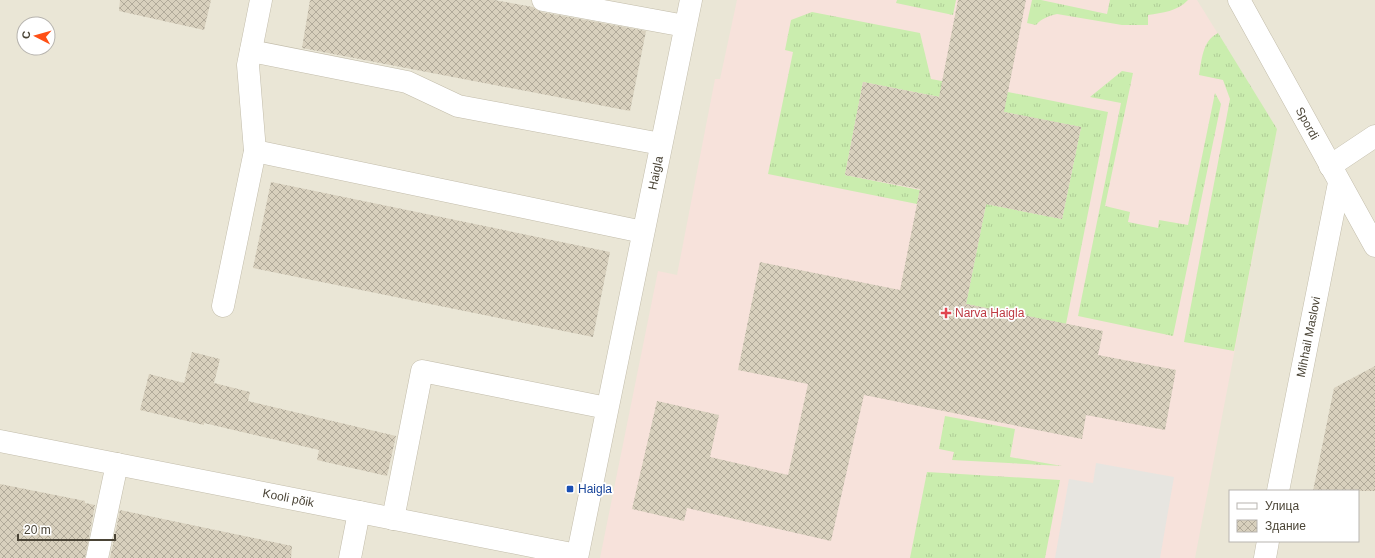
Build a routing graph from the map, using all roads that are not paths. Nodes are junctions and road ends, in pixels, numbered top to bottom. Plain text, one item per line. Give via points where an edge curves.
1 (261, 0) edge
2 (543, 0) edge
3 (691, 0) edge
4 (1239, 0) edge
5 (685, 26) junction
6 (251, 51) junction
7 (1375, 136) edge
8 (661, 144) junction
9 (255, 151) junction
10 (1335, 175) junction
11 (643, 232) junction
12 (1375, 246) edge
13 (223, 306) dead end
14 (607, 408) junction
15 (0, 441) edge
16 (117, 464) junction
17 (1278, 490) edge
18 (359, 512) junction
19 (393, 519) junction
20 (1268, 542) edge
21 (577, 557) edge
22 (97, 558) edge
23 (350, 558) edge
24 (1265, 558) edge

1 - 6 street
2 - 5 street
3 - 5 street, Haigla
4 - 10 street, Spordi
5 - 8 street, Haigla
6 - 8 street via 407,82 458,106
6 - 9 street via 248,65
7 - 10 street
8 - 11 street, Haigla
9 - 11 street
9 - 13 street
10 - 12 street, Spordi
10 - 17 street, Mihhail Maslovi
11 - 14 street, Haigla
14 - 19 street via 422,371
14 - 21 street, Haigla
15 - 16 street, Kooli põik
16 - 18 street, Kooli põik
16 - 22 street
18 - 19 street, Kooli põik
18 - 23 street
19 - 21 street, Kooli põik
20 - 24 street

